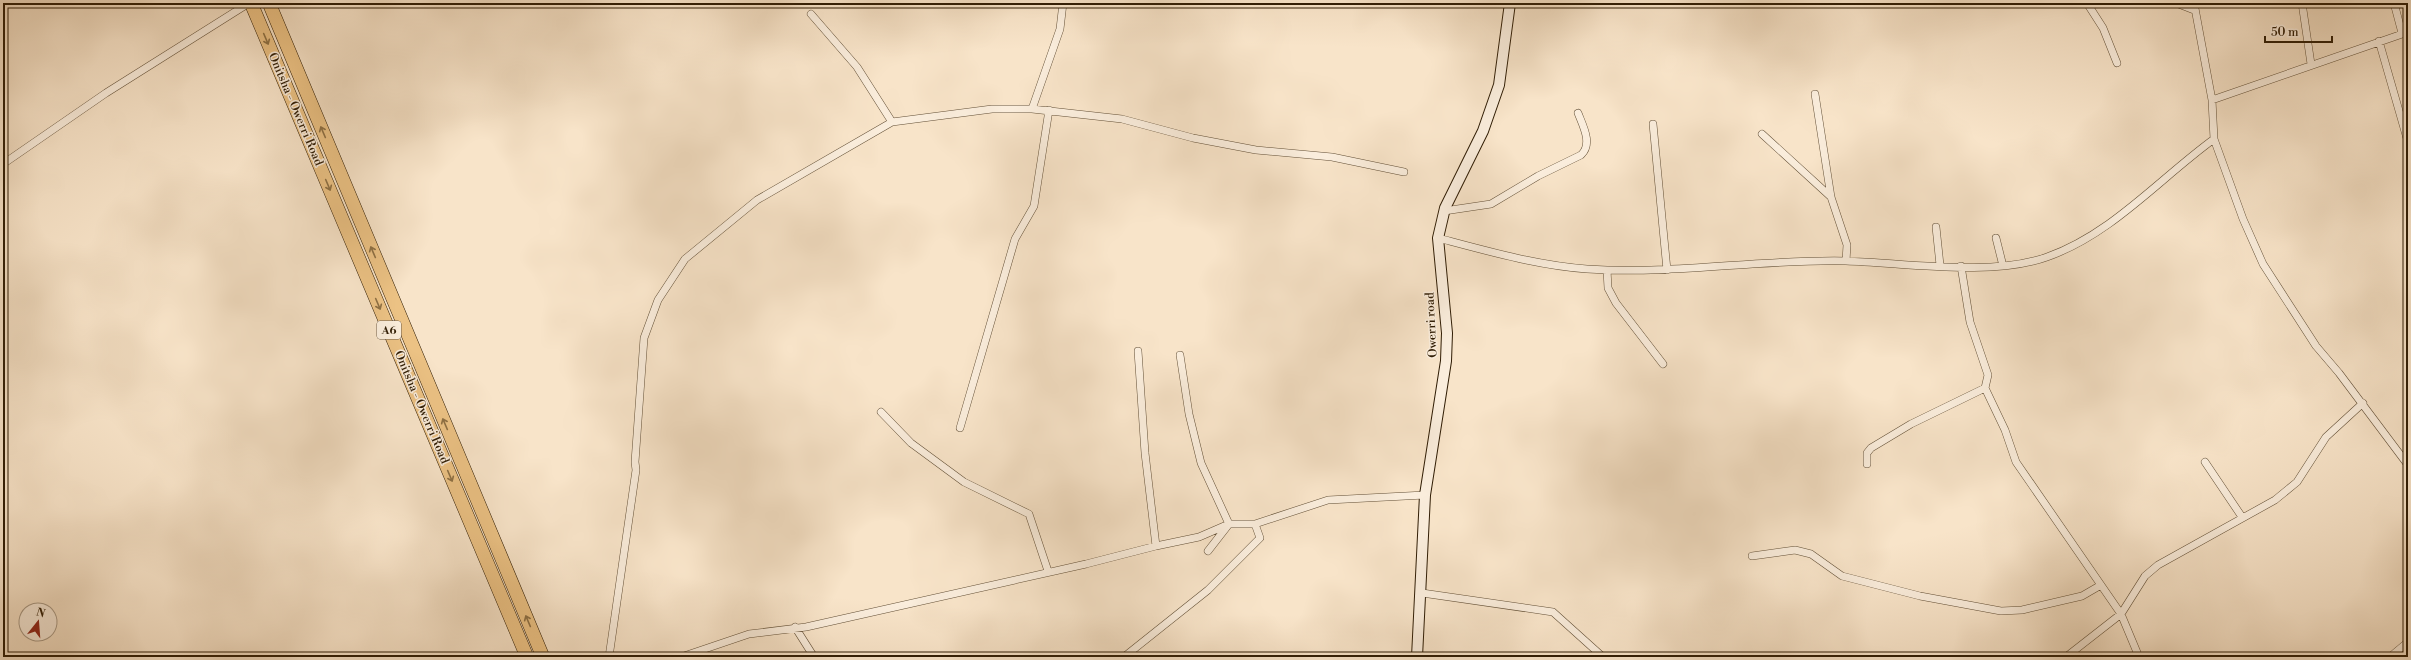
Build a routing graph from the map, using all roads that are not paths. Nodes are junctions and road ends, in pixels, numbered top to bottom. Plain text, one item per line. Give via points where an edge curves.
1 (250, 3) edge
2 (269, 3) edge
3 (1062, 3) edge
4 (1510, 3) edge
5 (2087, 3) edge
6 (2176, 3) edge
7 (2302, 3) edge
8 (2394, 3) edge
9 (2194, 7) edge
10 (811, 14) dead end
11 (2405, 33) edge
12 (2379, 41) junction
13 (2117, 63) dead end
14 (2311, 64) junction
15 (1815, 94) dead end
16 (2212, 100) junction
17 (1032, 109) junction
18 (1049, 110) junction
19 (1578, 113) dead end
20 (892, 122) junction
21 (1653, 124) dead end
22 (1762, 134) dead end
23 (2214, 139) junction
24 (2408, 142) edge
25 (3, 164) edge
26 (1404, 172) dead end
27 (1831, 197) junction
28 (1444, 211) junction
29 (1936, 227) dead end
30 (1438, 238) junction
31 (1996, 238) dead end
32 (1846, 261) junction
33 (1940, 265) junction
34 (1961, 266) junction
35 (2003, 266) junction
36 (1607, 270) junction
37 (1667, 270) junction
38 (1138, 351) dead end
39 (1180, 355) dead end
40 (1663, 364) dead end
41 (1985, 388) junction
42 (2363, 403) junction
43 (881, 412) dead end
44 (960, 428) dead end
45 (2205, 462) dead end
46 (1867, 464) dead end
47 (2408, 464) edge
48 (1426, 495) junction
49 (2242, 517) junction
50 (1229, 524) junction
51 (1255, 524) junction
52 (1156, 546) junction
53 (1208, 551) dead end
54 (1752, 556) dead end
55 (1048, 571) junction
56 (2101, 585) junction
57 (1422, 593) junction
58 (2121, 614) junction
59 (795, 628) junction
60 (2408, 642) edge
61 (527, 657) edge
62 (543, 657) edge
63 (609, 657) edge
64 (682, 657) edge
65 (814, 657) edge
66 (1124, 657) edge
67 (1417, 657) edge
68 (1603, 657) edge
69 (2066, 657) edge
70 (2139, 657) edge
71 (2390, 657) edge

1 - 25 street via 106,93
1 -> 61 highway, Onitsha - Owerri Road / A6
62 -> 2 highway, Onitsha - Owerri Road / A6
3 - 17 street via 1060,29
4 - 28 main road, Owerri road via 1503,65 1491,110
5 - 13 street via 2103,28
6 - 9 street
7 - 14 street
8 - 11 street
9 - 16 street
10 - 20 street via 857,67
11 - 12 street
12 - 14 street
12 - 24 street
14 - 16 street
15 - 27 street
16 - 23 street
17 - 18 street
17 - 20 street via 992,109
18 - 26 street via 1122,119 1193,138 1256,150 1332,157
18 - 44 street via 1034,206 1015,239
19 - 28 street via 1586,132 1587,144 1581,155 1538,176 1491,204
20 - 63 street via 757,200 685,259 658,300 644,338 634,462 636,470
21 - 37 street
22 - 27 street
23 - 35 street via 2087,240 2046,258
23 - 42 street via 2243,219 2263,264 2316,346
27 - 32 street via 1847,245
28 - 30 main road, Owerri road
29 - 33 street
30 - 36 street via 1512,257
30 - 48 main road, Owerri road via 1447,333 1446,361
31 - 35 street
32 - 33 street
32 - 37 street
33 - 34 street
34 - 35 street
34 - 41 street via 1970,322 1988,375
36 - 37 street
36 - 40 street via 1608,288 1616,303
38 - 52 street via 1145,452
39 - 50 street via 1188,414 1200,463
41 - 46 street via 1917,421 1871,448 1867,454
41 - 56 street via 2005,430 2016,462
42 - 47 street
42 - 49 street via 2326,437 2297,482 2275,500
43 - 55 street via 911,443 964,482 1029,514
45 - 49 street
48 - 51 street via 1328,500
48 - 57 main road, Owerri road
49 - 58 street via 2158,565 2145,576
50 - 51 street
50 - 52 street via 1199,537
50 - 53 street
51 - 66 street via 1260,538 1208,590
52 - 55 street
54 - 56 street via 1795,550 1811,554 1842,576 1920,596 2001,611 2022,610 2082,596
55 - 59 street
56 - 58 street
57 - 67 main road, Owerri road
57 - 68 street via 1553,612
58 - 69 street
58 - 70 street
59 - 64 street via 749,634
59 - 65 street
60 - 71 street

